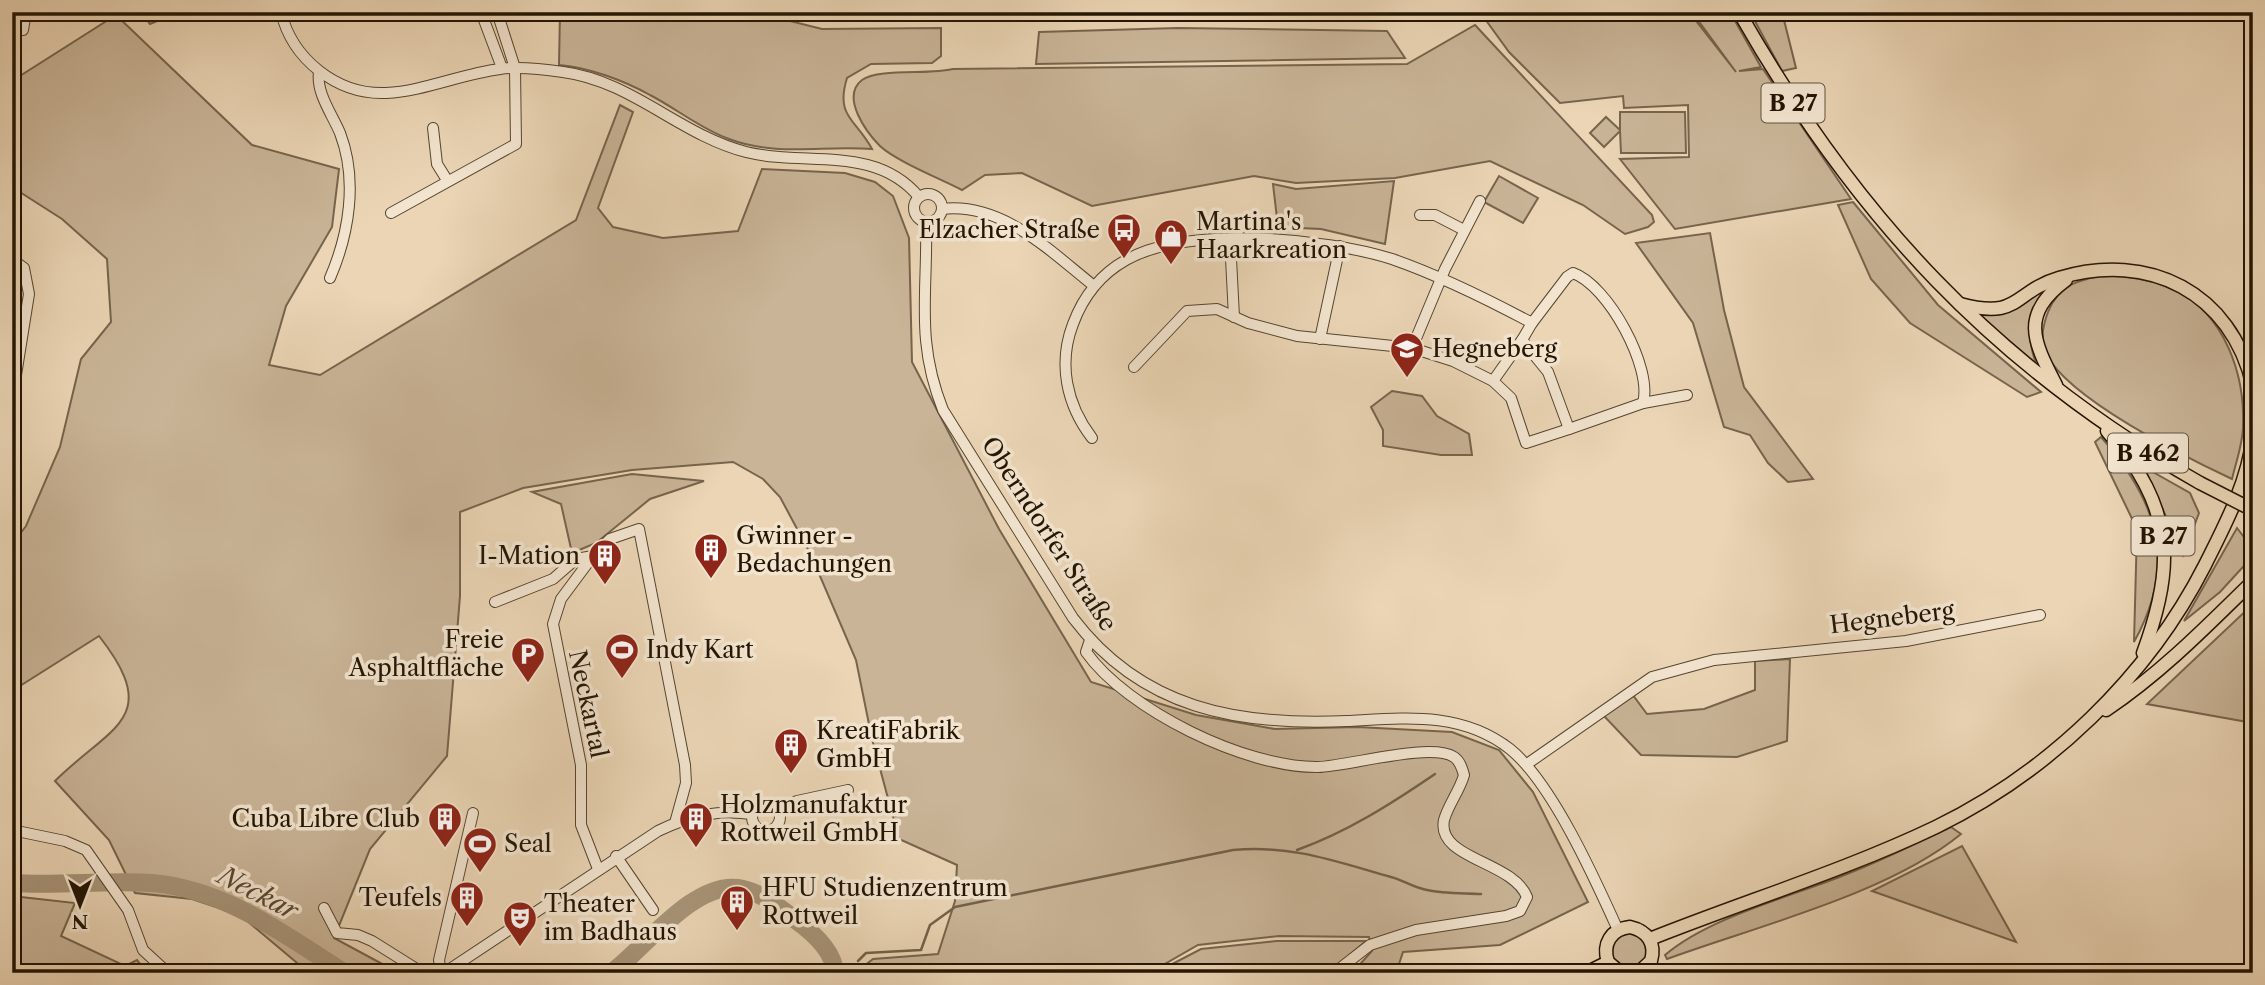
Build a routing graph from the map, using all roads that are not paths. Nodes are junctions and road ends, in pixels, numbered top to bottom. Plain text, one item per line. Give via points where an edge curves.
1 (26, 12) edge
2 (281, 12) edge
3 (481, 12) edge
4 (498, 12) edge
5 (1739, 12) edge
6 (23, 30) dead end
7 (502, 68) junction
8 (515, 68) junction
9 (319, 72) junction
10 (433, 128) dead end
11 (447, 180) junction
12 (919, 197) junction
13 (1480, 201) dead end
14 (942, 209) junction
15 (391, 213) dead end
16 (1420, 215) dead end
17 (926, 222) junction
18 (1464, 230) junction
19 (1230, 239) junction
20 (1340, 246) junction
21 (12, 259) edge
22 (2074, 274) junction
23 (330, 278) dead end
24 (1441, 278) junction
25 (1094, 286) junction
26 (1957, 303) junction
27 (1234, 317) junction
28 (1532, 323) junction
29 (23, 336) junction
30 (12, 339) edge
31 (1320, 339) junction
32 (1522, 340) junction
33 (1412, 348) junction
34 (1134, 366) dead end
35 (1493, 381) junction
36 (2253, 386) edge
37 (2060, 391) junction
38 (1687, 394) dead end
39 (12, 400) edge
40 (1643, 403) junction
41 (2098, 420) junction
42 (1569, 429) junction
43 (2253, 436) edge
44 (1092, 438) dead end
45 (2253, 510) edge
46 (593, 556) junction
47 (2253, 581) edge
48 (495, 602) dead end
49 (2040, 615) dead end
50 (1090, 640) junction
51 (2138, 666) junction
52 (2085, 723) junction
53 (1527, 764) junction
54 (848, 790) dead end
55 (778, 810) junction
56 (473, 813) dead end
57 (752, 814) junction
58 (675, 822) junction
59 (12, 830) edge
60 (616, 856) junction
61 (598, 869) junction
62 (324, 908) dead end
63 (653, 911) dead end
64 (1618, 930) junction
65 (1650, 939) junction
66 (1608, 962) junction
67 (167, 973) edge
68 (423, 973) edge
69 (442, 973) edge
70 (1334, 973) edge
71 (1586, 973) edge
72 (1620, 973) edge
73 (1638, 973) edge

1 - 6 street
2 - 9 street via 289,35
3 - 7 street
4 - 8 street
5 - 26 main road, B 27 via 1822,147 1888,230
7 - 8 street
7 - 9 street via 383,93 342,85
8 - 11 street via 516,144
8 - 12 street via 566,72 618,87 694,131 745,152 788,159 852,160 903,179
9 - 23 street via 318,82 341,136 349,170 348,223
10 - 11 street via 438,164
11 - 15 street
12 - 14 street via 936,197
12 - 17 street, Oberndorfer Straße via 914,209
13 - 18 street
14 - 17 street via 935,220
14 - 25 street via 976,209 1015,226
16 - 18 street via 1435,215
17 - 50 street, Oberndorfer Straße via 924,337 940,401
18 - 24 street
19 - 20 street
19 - 25 street via 1149,249 1124,260
19 - 27 street
20 - 24 street
20 - 31 street
21 - 29 street via 24,268 29,295
22 - 26 main road via 2056,278 2011,306 1993,311
22 - 36 main road via 2131,269 2193,293 2210,306 2238,344
22 - 37 main road via 2050,292 2035,327 2042,362
24 - 28 street
24 - 33 street
25 - 44 street via 1066,341 1065,366 1075,412
26 - 37 main road, B 27
27 - 31 street
27 - 34 street via 1217,309 1187,311
28 - 32 street
28 - 40 street via 1567,277 1573,273 1582,276 1632,342 1646,393
29 - 30 street
29 - 39 street
31 - 33 street
32 - 35 street
32 - 42 street via 1548,372
33 - 35 street via 1454,360
35 - 42 street via 1511,398 1526,443
37 - 41 main road, B 27
38 - 40 street
40 - 42 street
41 - 45 main road, B 462, bridge
41 - 51 main road, B 27 via 2132,461 2154,503 2164,541 2164,583
43 - 51 main road, B 27 via 2246,470 2194,588
46 - 48 street, Neckartal via 576,559 553,579
46 - 58 street, Neckartal via 610,539 639,529 684,765 686,783
46 - 61 street, Neckartal via 561,599 553,624 581,765 581,825
47 - 52 main road via 2141,687
49 - 53 street, Hegneberg via 1906,641 1714,660 1652,677
50 - 53 street, Oberndorfer Straße via 1135,680 1202,708 1316,722 1447,720 1490,735
50 - 70 street via 1086,652 1110,682 1155,712 1231,749 1317,767 1426,751 1455,757 1460,763 1464,775 1444,818 1444,831 1459,850 1518,881 1527,897 1520,911 1381,941
51 - 52 main road, B 27
52 - 65 main road, B 27 via 2036,765 1937,826
53 - 64 street, Oberndorfer Straße via 1547,792
54 - 55 street
55 - 57 street via 764,803
55 - 57 street via 778,824 766,831 755,826
56 - 69 street via 439,960
57 - 58 street via 716,813
58 - 60 street
59 - 67 street via 65,841 95,858 128,910 143,950
60 - 61 street
60 - 63 street
61 - 69 street
62 - 68 street via 337,933 372,941
64 - 65 main road via 1636,928
64 - 66 main road via 1606,944
65 - 73 main road via 1651,961
66 - 71 main road
66 - 72 main road

